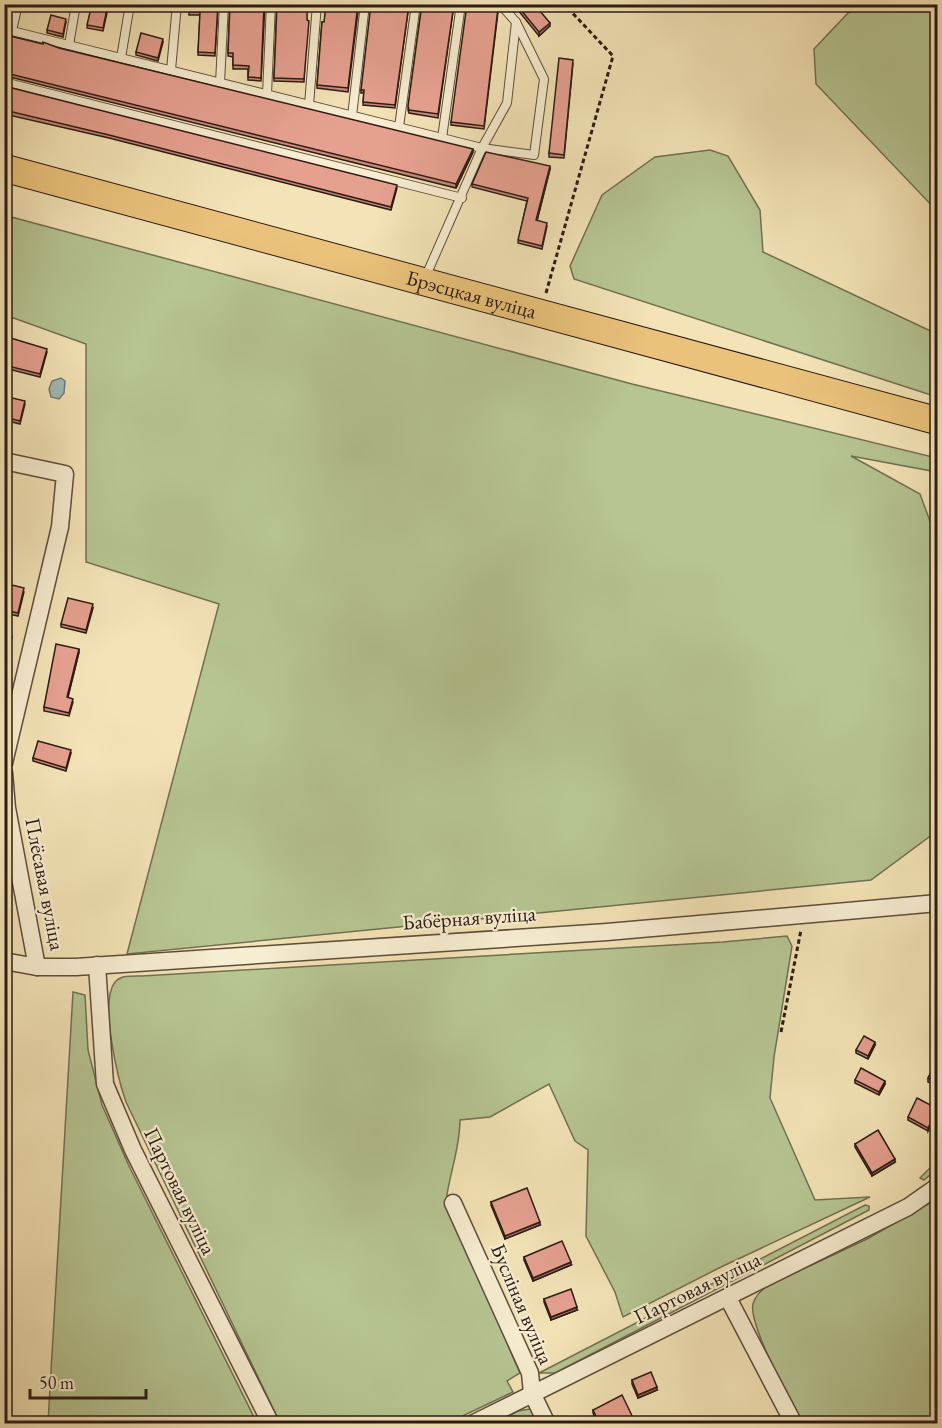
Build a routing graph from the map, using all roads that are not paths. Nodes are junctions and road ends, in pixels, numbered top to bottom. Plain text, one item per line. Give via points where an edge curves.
1 (18, 4) edge
2 (76, 4) edge
3 (130, 4) edge
4 (177, 4) edge
5 (224, 4) edge
6 (271, 4) edge
7 (317, 4) edge
8 (365, 4) edge
9 (416, 4) edge
10 (461, 4) edge
11 (500, 4) edge
12 (516, 22) junction
13 (8, 30) edge
14 (69, 45) junction
15 (121, 58) junction
16 (171, 70) junction
17 (4, 82) edge
18 (220, 82) junction
19 (267, 94) junction
20 (309, 105) junction
21 (352, 116) junction
22 (399, 127) junction
23 (442, 138) junction
24 (482, 148) junction
25 (4, 168) edge
26 (462, 198) junction
27 (424, 281) junction
28 (938, 421) edge
29 (4, 461) edge
30 (4, 763) edge
31 (4, 773) edge
32 (938, 903) edge
33 (4, 960) edge
34 (97, 964) junction
35 (37, 967) junction
36 (938, 1186) edge
37 (453, 1203) dead end
38 (728, 1298) junction
39 (532, 1393) junction
40 (271, 1424) edge
41 (472, 1424) edge
42 (547, 1424) edge
43 (794, 1424) edge

1 - 13 lane
2 - 14 lane
3 - 15 lane
4 - 16 lane
5 - 18 lane
6 - 19 lane
7 - 20 lane
8 - 21 lane
9 - 22 lane
10 - 23 lane
11 - 12 lane
12 - 24 lane via 507,103
12 - 24 lane via 544,79 534,155
13 - 14 lane
14 - 15 lane
15 - 16 lane
16 - 18 lane
17 - 26 lane
18 - 19 lane
19 - 20 lane
20 - 21 lane
21 - 22 lane
22 - 23 lane
23 - 24 lane
24 - 26 lane
25 - 27 main road, Брэсцкая вуліца
26 - 27 lane
27 - 28 main road, Брэсцкая вуліца
29 - 30 street via 65,474 60,527
31 - 35 street, Плёсавая вуліца
32 - 34 street, Бабёрная вуліца via 607,932
33 - 35 street, Бабёрная вуліца
34 - 35 street, Бабёрная вуліца
34 - 40 street, Партовая вуліца via 105,1084 133,1150
36 - 38 street, Партовая вуліца via 908,1207
37 - 39 street, Бусліная вуліца via 530,1373
38 - 39 street, Партовая вуліца
38 - 43 street
39 - 41 street, Партовая вуліца
39 - 42 street, Бусліная вуліца

